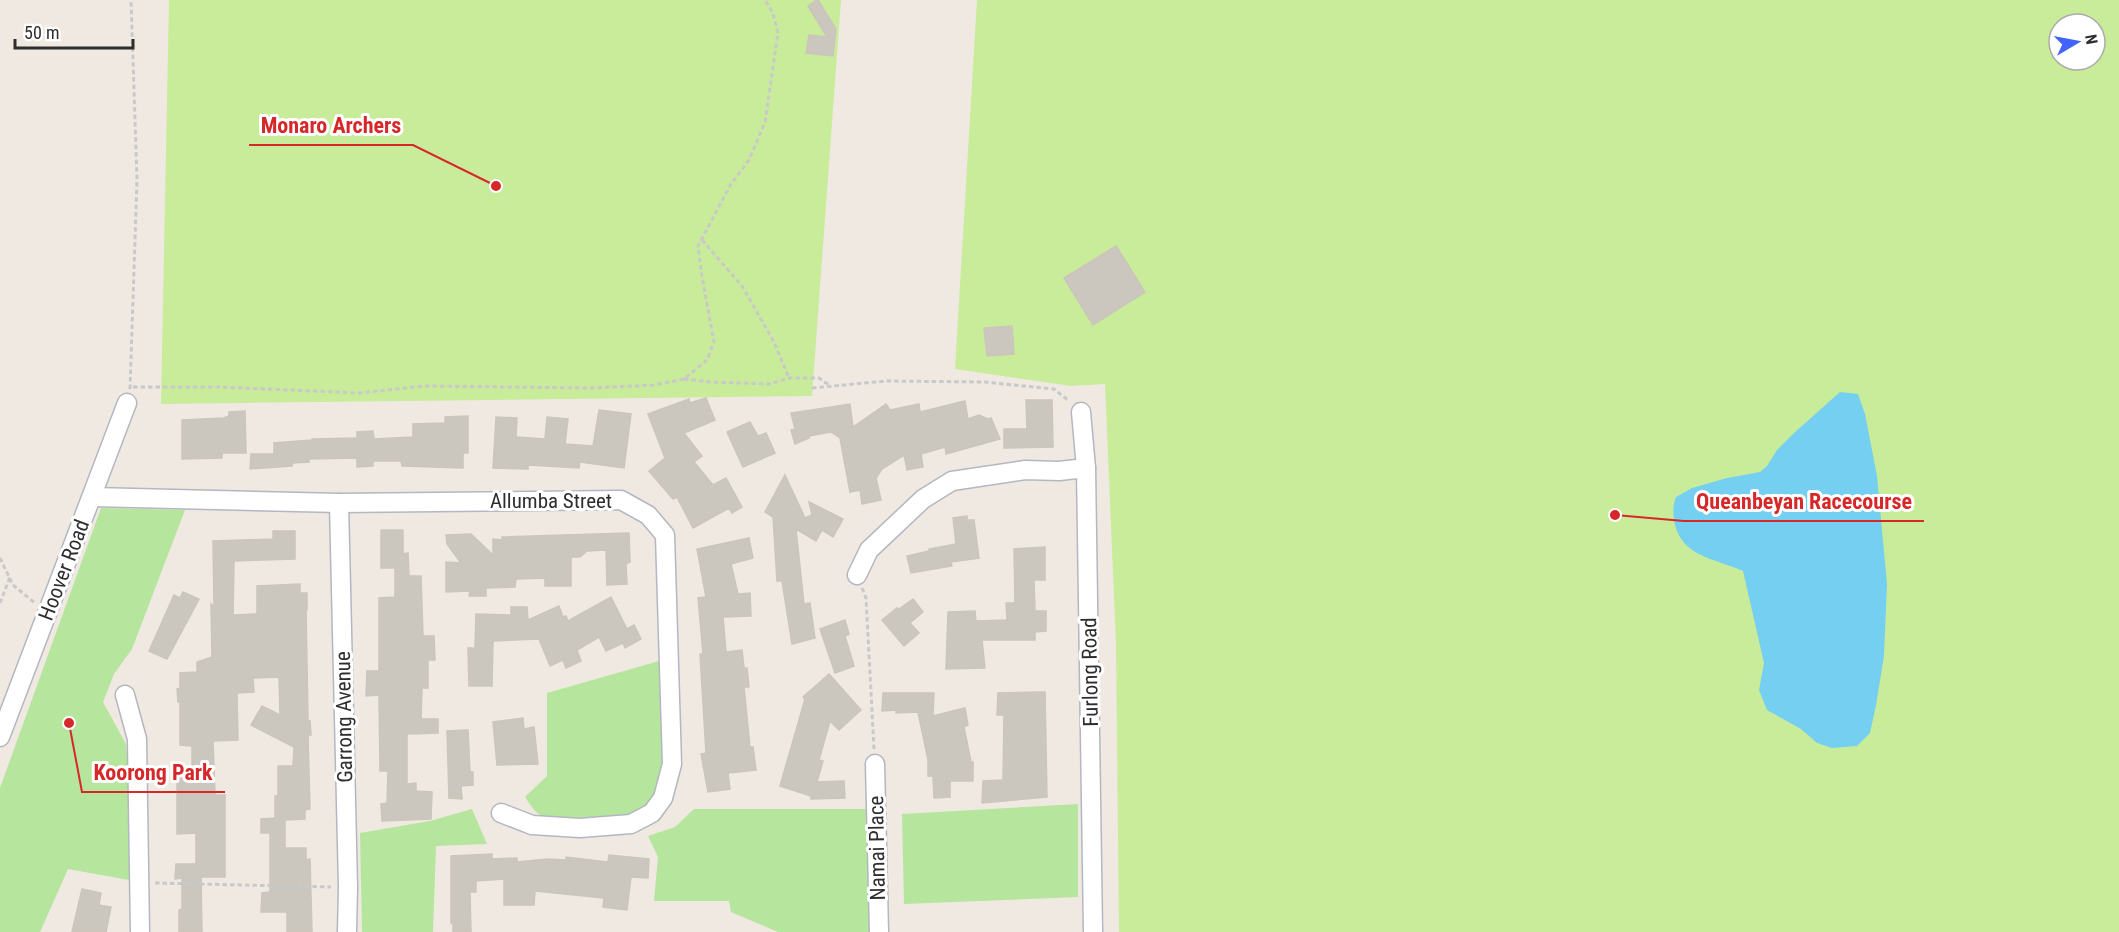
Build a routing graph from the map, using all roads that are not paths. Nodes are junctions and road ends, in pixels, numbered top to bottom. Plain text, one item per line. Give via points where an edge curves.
1 (129, 395) road end
2 (1082, 412) road end
3 (1086, 468) junction
4 (93, 497) junction
5 (339, 503) junction
6 (857, 575) road end
7 (125, 695) dead end
8 (0, 737) edge
9 (875, 764) road end
10 (501, 813) dead end
11 (140, 932) edge
12 (347, 932) edge
13 (879, 932) edge
14 (1093, 932) edge

1 - 4 street, Hoover Road
2 - 3 street, Furlong Road
3 - 6 street via 1025,470 952,481 923,499 869,550
3 - 14 street, Furlong Road
4 - 5 street, Allumba Street
4 - 8 street, Hoover Road
5 - 10 street, Allumba Street via 621,500 648,515 665,535 672,764 663,798 652,813 631,824 580,828 532,825
5 - 12 street, Garrong Avenue
7 - 11 street via 137,739
9 - 13 street, Namai Place

